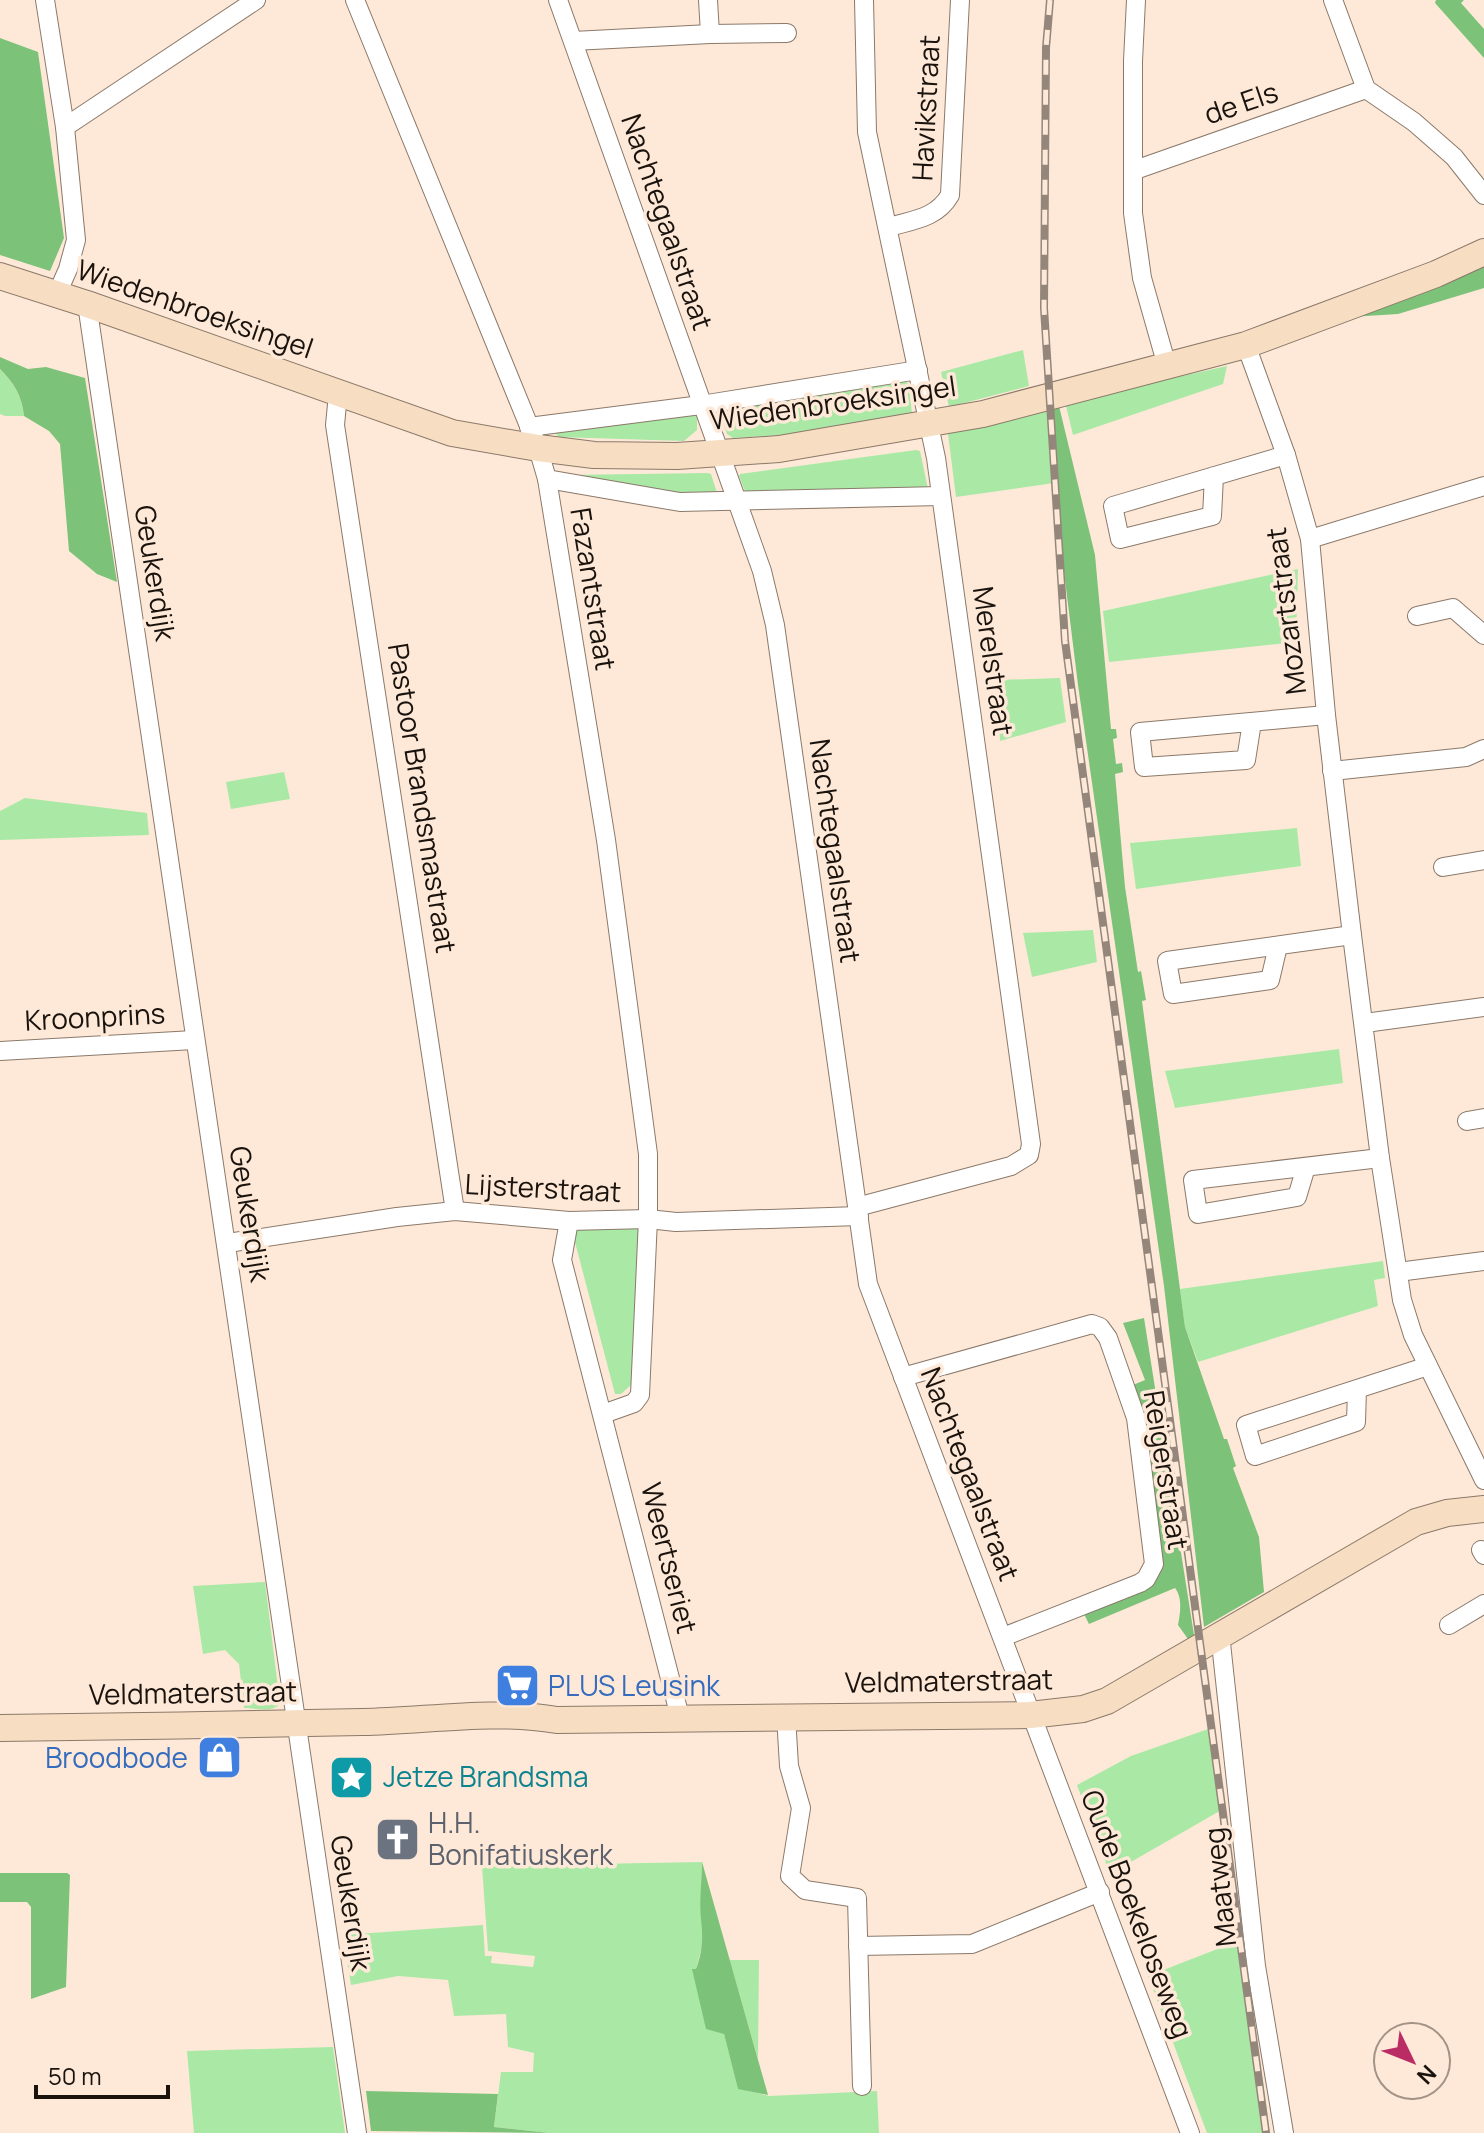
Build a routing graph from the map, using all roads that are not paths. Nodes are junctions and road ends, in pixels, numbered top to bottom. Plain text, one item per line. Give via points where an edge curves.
1 (45, 0) edge
2 (256, 0) edge
3 (355, 0) edge
4 (558, 0) edge
5 (708, 0) edge
6 (864, 0) edge
7 (960, 0) edge
8 (1136, 0) edge
9 (1333, 0) edge
10 (787, 33) dead end
11 (710, 34) junction
12 (573, 41) junction
13 (1366, 89) junction
14 (65, 127) junction
15 (1135, 170) junction
16 (1484, 195) edge
17 (889, 227) junction
18 (1484, 252) edge
19 (0, 276) edge
20 (57, 294) junction
21 (87, 304) junction
22 (1246, 345) junction
23 (1167, 366) junction
24 (918, 370) junction
25 (338, 394) junction
26 (701, 405) junction
27 (929, 425) junction
28 (534, 438) junction
29 (719, 453) junction
30 (1286, 455) junction
31 (1214, 476) junction
32 (547, 479) junction
33 (1484, 486) edge
34 (941, 496) junction
35 (736, 500) junction
36 (1310, 539) junction
37 (1417, 616) dead end
38 (1484, 635) edge
39 (1326, 715) junction
40 (1252, 722) junction
41 (1484, 749) edge
42 (1332, 771) junction
43 (1484, 860) edge
44 (1443, 867) dead end
45 (1352, 935) junction
46 (1278, 946) junction
47 (1484, 1007) edge
48 (1365, 1023) junction
49 (194, 1040) junction
50 (0, 1051) edge
51 (1380, 1158) junction
52 (1306, 1167) junction
53 (455, 1211) junction
54 (858, 1212) junction
55 (648, 1219) junction
56 (569, 1221) junction
57 (228, 1243) junction
58 (1484, 1261) edge
59 (1398, 1272) junction
60 (1428, 1366) junction
61 (903, 1377) junction
62 (1357, 1389) junction
63 (603, 1414) junction
64 (1484, 1480) edge
65 (1484, 1509) edge
66 (1484, 1604) edge
67 (1449, 1625) dead end
68 (1220, 1634) junction
69 (1003, 1637) junction
70 (1030, 1715) junction
71 (786, 1716) junction
72 (680, 1717) junction
73 (296, 1724) junction
74 (0, 1728) edge
75 (1100, 1892) junction
76 (858, 1946) junction
77 (862, 2086) dead end
78 (357, 2133) edge
79 (1190, 2133) edge
80 (1284, 2133) edge

1 - 14 street
2 - 14 street
3 - 28 street, Fazantstraat
4 - 12 street, Nachtegaalstraat
5 - 11 street
6 - 17 street, Merelstraat via 867,132
7 - 17 street, Havikstraat via 950,195 934,214
8 - 15 street
9 - 13 street
10 - 11 street
11 - 12 street
12 - 26 street, Nachtegaalstraat
13 - 15 street, de Els
13 - 16 street via 1454,157
14 - 20 street via 76,240
15 - 23 street via 1133,213 1142,278
17 - 24 street, Merelstraat
18 - 22 street, Wiedenbroeksingel
19 - 20 street, Wiedenbroeksingel
20 - 21 street, Wiedenbroeksingel
21 - 25 street, Wiedenbroeksingel
21 - 49 street, Geukerdijk
22 - 23 street, Wiedenbroeksingel
22 - 30 street, Mozartstraat
23 - 27 street, Wiedenbroeksingel
24 - 26 street, Wiedenbroeksingel
24 - 27 street, Merelstraat
25 - 28 street, Wiedenbroeksingel via 452,433
25 - 53 street, Pastoor Brandsmastraat via 335,425
26 - 28 street, Wiedenbroeksingel
26 - 29 street, Nachtegaalstraat
27 - 29 street, Wiedenbroeksingel
27 - 34 street, Merelstraat
28 - 29 street, Wiedenbroeksingel via 594,455
28 - 32 street, Fazantstraat
29 - 35 street, Nachtegaalstraat
30 - 31 street
30 - 36 street, Mozartstraat
31 - 31 street via 1212,516 1120,539 1113,506
32 - 35 street via 680,502
32 - 55 street, Fazantstraat via 608,856 648,1154
33 - 36 street
34 - 35 street
34 - 54 street, Merelstraat via 1031,1144 1029,1155 1011,1166
35 - 54 street, Nachtegaalstraat via 775,625
36 - 39 street, Mozartstraat
37 - 38 street via 1453,608
39 - 40 street, Mozartstraat
39 - 42 street, Mozartstraat
40 - 40 street, Mozartstraat via 1246,760 1144,767 1140,732
41 - 42 street via 1466,757
42 - 45 street, Mozartstraat
43 - 44 street
45 - 46 street
45 - 48 street, Mozartstraat
46 - 46 street via 1270,980 1173,994 1167,961
47 - 48 street
48 - 51 street, Mozartstraat
49 - 50 street, Kroonprins
49 - 57 street, Geukerdijk
51 - 52 street
51 - 59 street, Mozartstraat
52 - 52 street via 1297,1197 1198,1214 1193,1180
53 - 56 street, Lijsterstraat
53 - 57 street, Lijsterstraat
54 - 55 street, Lijsterstraat
54 - 61 street, Nachtegaalstraat via 868,1284
55 - 56 street, Lijsterstraat
55 - 63 street via 640,1395 634,1403
56 - 63 street, Weertseriet via 562,1260
57 - 73 street, Geukerdijk
58 - 59 street
59 - 60 street, Mozartstraat via 1402,1300
60 - 62 street
60 - 64 street, Mozartstraat
61 - 69 street, Nachtegaalstraat
61 - 69 street, Reigerstraat via 1092,1324 1108,1338 1136,1418 1154,1564 1140,1583
62 - 62 street via 1356,1422 1255,1456 1246,1425
63 - 72 street, Weertseriet
65 - 68 street, Veldmaterstraat via 1416,1522
66 - 67 street
68 - 70 street, Veldmaterstraat via 1107,1701
68 - 80 street, Maatweg via 1256,1966
69 - 70 street, Nachtegaalstraat
70 - 71 street, Veldmaterstraat
70 - 75 street, Oude Boekeloseweg
71 - 72 street, Veldmaterstraat
71 - 76 street via 789,1766 801,1808 790,1876 805,1890 857,1898
72 - 73 street, Veldmaterstraat via 495,1716
73 - 74 street, Veldmaterstraat
73 - 78 street, Geukerdijk
75 - 76 street via 972,1944
75 - 79 street, Oude Boekeloseweg
76 - 77 street

